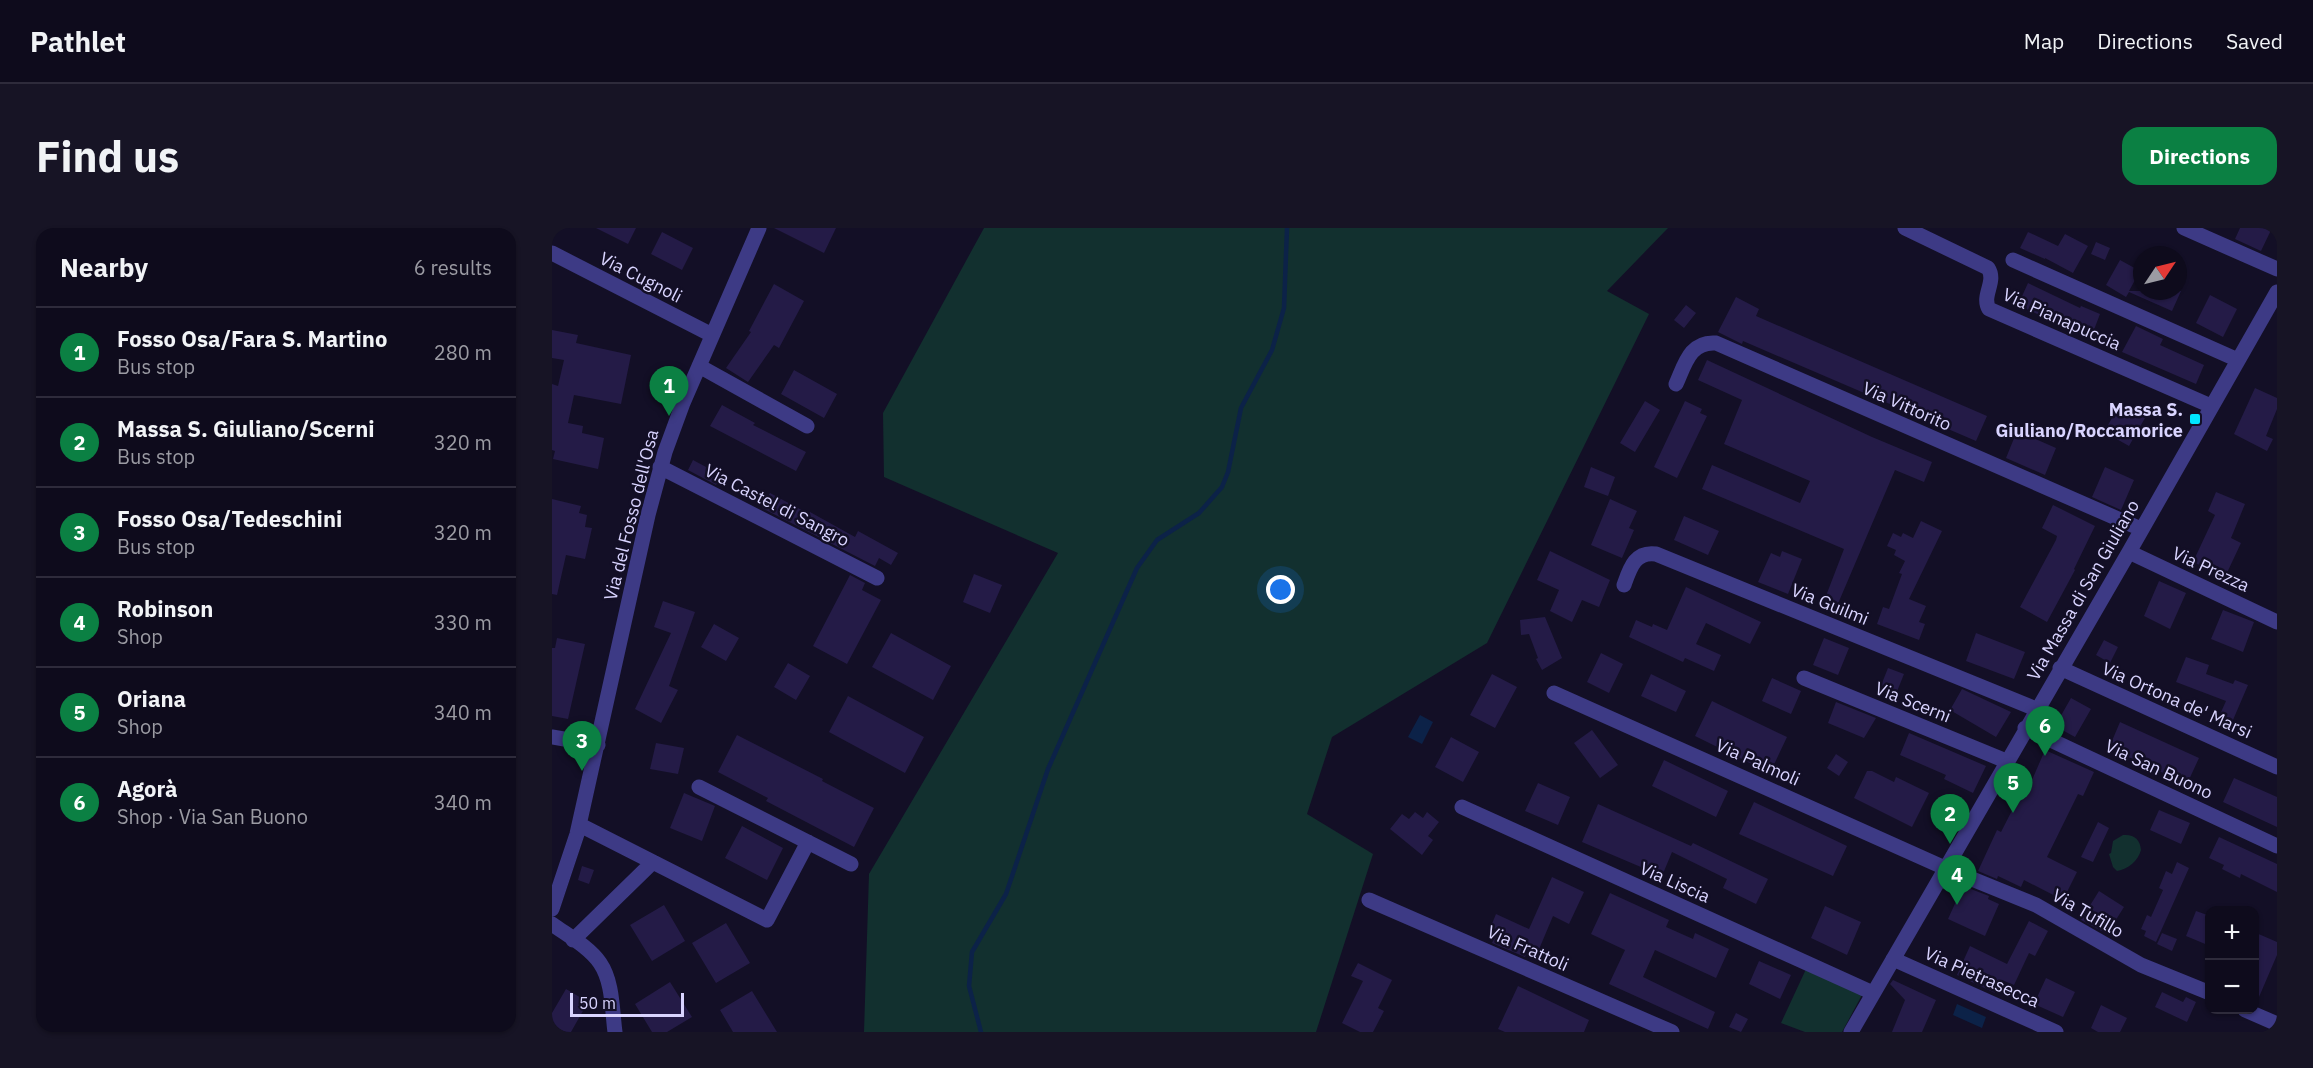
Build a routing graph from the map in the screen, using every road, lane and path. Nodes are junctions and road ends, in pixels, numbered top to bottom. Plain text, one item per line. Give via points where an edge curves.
1 (759, 228) edge
2 (1905, 228) edge
3 (2184, 228) edge
4 (552, 253) edge
5 (2013, 260) dead end
6 (2277, 269) edge
7 (2277, 292) edge
8 (712, 335) junction
9 (2238, 360) junction
10 (699, 366) junction
11 (1676, 384) dead end
12 (2211, 406) junction
13 (807, 426) dead end
14 (660, 468) junction
15 (2141, 529) junction
16 (2129, 552) junction
17 (877, 578) dead end
18 (1624, 585) dead end
19 (2277, 622) edge
20 (2060, 669) junction
21 (1804, 678) dead end
22 (1554, 693) dead end
23 (2036, 709) junction
24 (2025, 728) junction
25 (552, 736) edge
26 (598, 745) junction
27 (2006, 761) junction
28 (2277, 767) edge
29 (699, 787) dead end
30 (1462, 807) dead end
31 (580, 825) junction
32 (808, 842) junction
33 (2277, 846) edge
34 (653, 862) junction
35 (851, 864) dead end
36 (1946, 868) junction
37 (1369, 900) dead end
38 (552, 909) edge
39 (552, 924) edge
40 (573, 940) junction
41 (1893, 958) junction
42 (2205, 991) edge
43 (1873, 993) junction
44 (2254, 1014) edge
45 (2277, 1024) edge
46 (614, 1031) edge
47 (1672, 1032) edge
48 (1851, 1032) edge
49 (2056, 1032) edge

1 - 8 street, Via del Fosso dell'Osa
2 - 12 street, Via Pianapuccia via 1988,268 1992,279 1986,300 1989,309
3 - 6 street
4 - 8 street, Via Cugnoli
5 - 9 street
7 - 9 street, Via Massa di San Giuliano
8 - 10 street, Via del Fosso dell'Osa
9 - 12 street, Via Massa di San Giuliano
10 - 13 street
10 - 14 street, Via del Fosso dell'Osa
11 - 15 street, Via Vittorito via 1695,348 1716,343
12 - 15 street, Via Massa di San Giuliano
14 - 17 street, Via Castel di Sangro
14 - 26 street, Via del Fosso dell'Osa
15 - 16 street, Via Massa di San Giuliano
16 - 19 street, Via Prezza
16 - 20 street, Via Massa di San Giuliano
18 - 23 street, Via Guilmi via 1635,560 1647,553 1656,554
20 - 23 street, Via Massa di San Giuliano
20 - 28 street, Via Ortona de' Marsi
21 - 27 street, Via Scerni
22 - 36 street, Via Palmoli
23 - 24 street, Via Massa di San Giuliano
24 - 27 street, Via Massa di San Giuliano
24 - 33 street, Via San Buono
25 - 26 street
26 - 31 street, Via del Fosso dell'Osa
27 - 36 street, Via Massa di San Giuliano
29 - 32 street
30 - 43 street, Via Liscia
31 - 34 street
31 - 38 street, Via del Fosso dell'Osa
32 - 34 street via 767,920
32 - 35 street
34 - 40 street
36 - 41 street, Via Massa di San Giuliano
36 - 42 street, Via Tufillo via 2036,905 2140,965
37 - 47 street, Via Frattoli
39 - 40 street
40 - 46 street via 596,957 605,972
41 - 43 street, Via Massa di San Giuliano
41 - 49 street, Via Pietrasecca
43 - 48 street, Via Massa di San Giuliano
44 - 45 street

